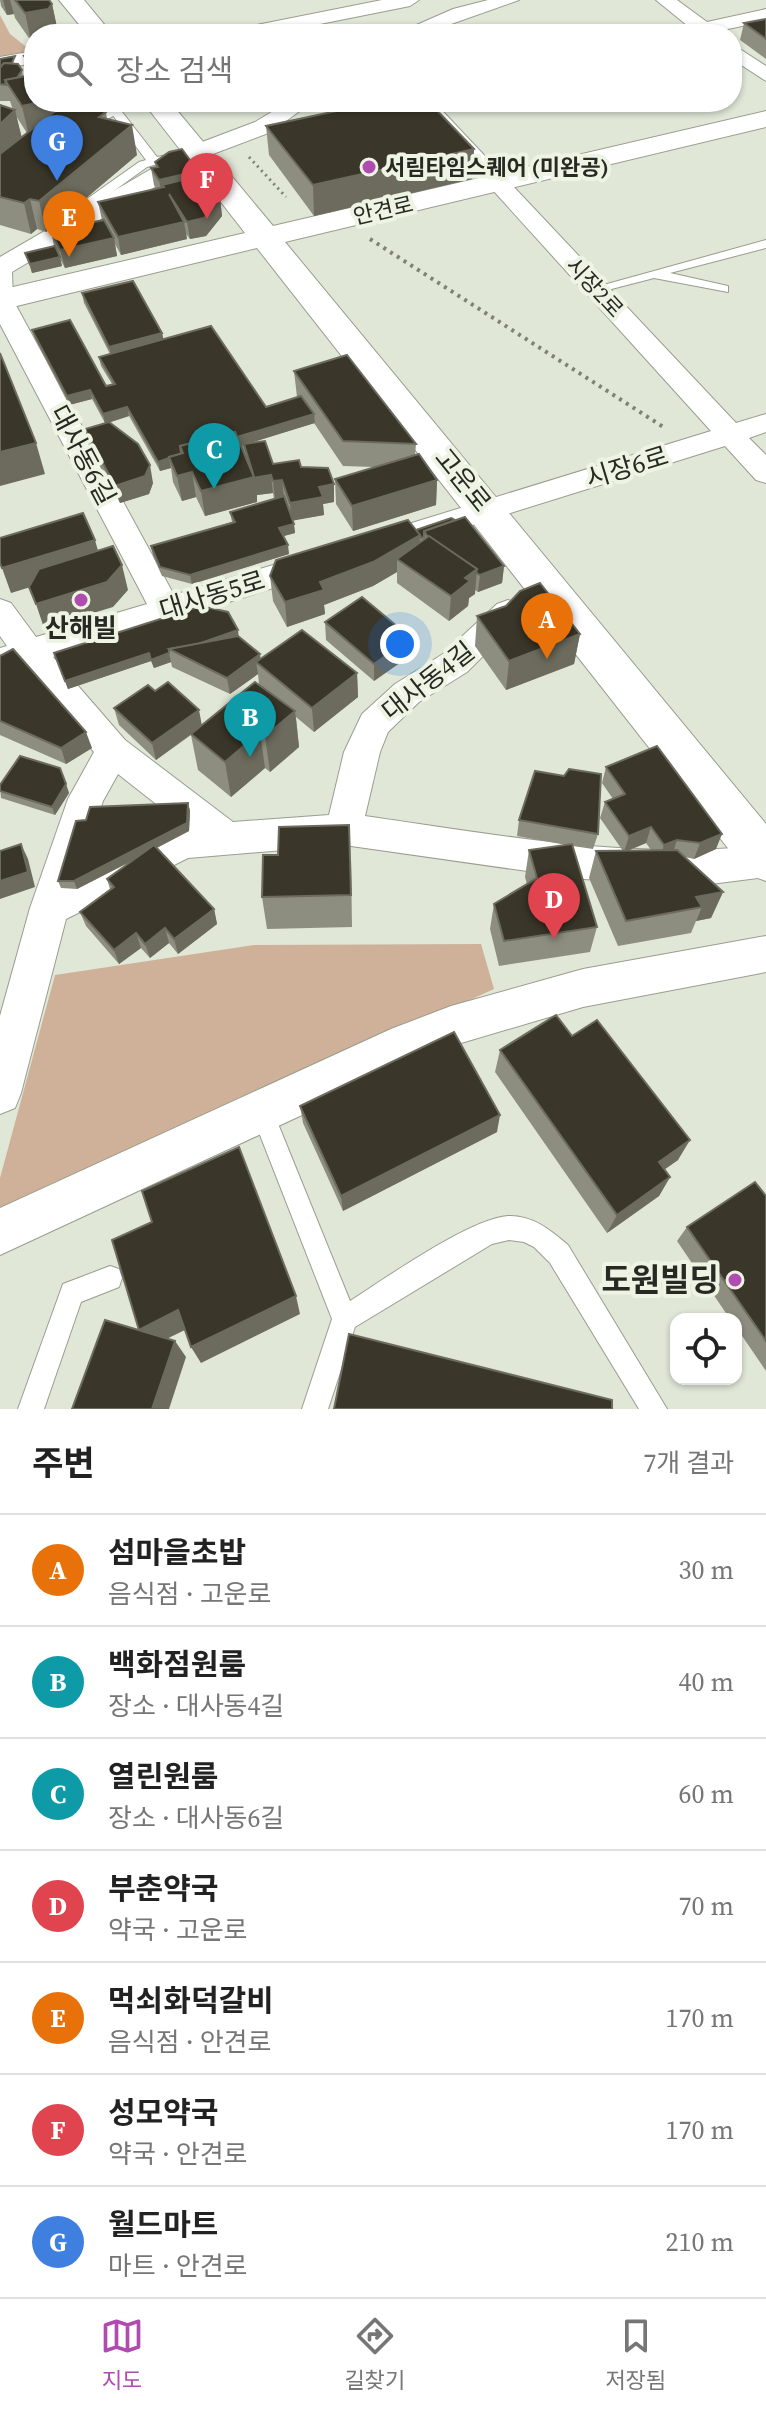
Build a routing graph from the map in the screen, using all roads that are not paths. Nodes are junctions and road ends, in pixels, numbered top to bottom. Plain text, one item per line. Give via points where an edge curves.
1 (71, 0) edge
2 (289, 0) edge
3 (410, 0) edge
4 (510, 0) edge
5 (665, 0) edge
6 (728, 0) edge
7 (340, 14) junction
8 (766, 15) edge
9 (91, 24) edge
10 (281, 24) edge
11 (290, 24) edge
12 (350, 24) edge
13 (432, 24) edge
14 (698, 24) edge
15 (712, 24) edge
16 (733, 24) edge
17 (742, 57) edge
18 (24, 59) edge
19 (0, 63) edge
20 (766, 75) edge
21 (109, 112) edge
22 (125, 112) edge
23 (164, 112) edge
24 (286, 112) edge
25 (432, 112) edge
26 (766, 119) edge
27 (197, 152) junction
28 (154, 162) junction
29 (499, 182) junction
30 (0, 184) edge
31 (266, 237) junction
32 (766, 244) edge
33 (1, 263) edge
34 (653, 274) junction
35 (596, 289) junction
36 (723, 289) dead end
37 (0, 300) edge
38 (766, 423) edge
39 (730, 434) junction
40 (766, 473) edge
41 (487, 510) junction
42 (382, 543) edge
43 (337, 557) edge
44 (542, 578) junction
45 (166, 610) junction
46 (0, 611) edge
47 (14, 657) edge
48 (113, 750) junction
49 (344, 829) junction
50 (226, 838) junction
51 (766, 861) edge
52 (49, 908) junction
53 (766, 954) edge
54 (6, 1044) edge
55 (0, 1093) edge
56 (262, 1112) junction
57 (0, 1232) edge
58 (110, 1278) edge
59 (345, 1319) junction
60 (31, 1409) edge
61 (315, 1409) edge
62 (654, 1409) edge

1 - 9 street
2 - 10 street
3 - 7 street
4 - 13 street
5 - 14 street
6 - 15 street
7 - 11 street
7 - 12 street
8 - 16 street
17 - 20 street
18 - 19 street
21 - 30 street via 50,140
22 - 28 lane
23 - 27 street, 고운로
24 - 27 street via 263,127
25 - 29 street, 시장2로
26 - 29 street, 안견로
27 - 28 lane
27 - 31 street, 고운로
27 - 33 street
28 - 33 lane via 143,164
29 - 31 street, 안견로
29 - 35 street, 시장2로
31 - 37 street, 안견로
31 - 41 street, 고운로
32 - 34 lane
33 - 37 street
34 - 35 lane
34 - 36 lane
35 - 39 street, 시장2로
37 - 45 street, 대사동6길
38 - 39 street, 시장6로
39 - 40 street, 시장2로
39 - 41 street, 시장6로
41 - 42 street
41 - 44 street, 고운로
43 - 45 street, 대사동5로
44 - 49 street, 대사동4길 via 455,663 407,693 374,724
44 - 51 street, 고운로
45 - 47 street, 대사동5로
46 - 47 street
47 - 48 street
48 - 50 street
48 - 52 street via 86,799
49 - 50 street
49 - 51 street via 583,863 703,869
50 - 52 street via 184,842
52 - 54 street
53 - 56 street via 518,1002 406,1043
54 - 55 street
56 - 57 street
56 - 59 lane
58 - 60 lane via 72,1293
59 - 61 lane
59 - 62 lane via 478,1236 522,1228 541,1236 559,1254

